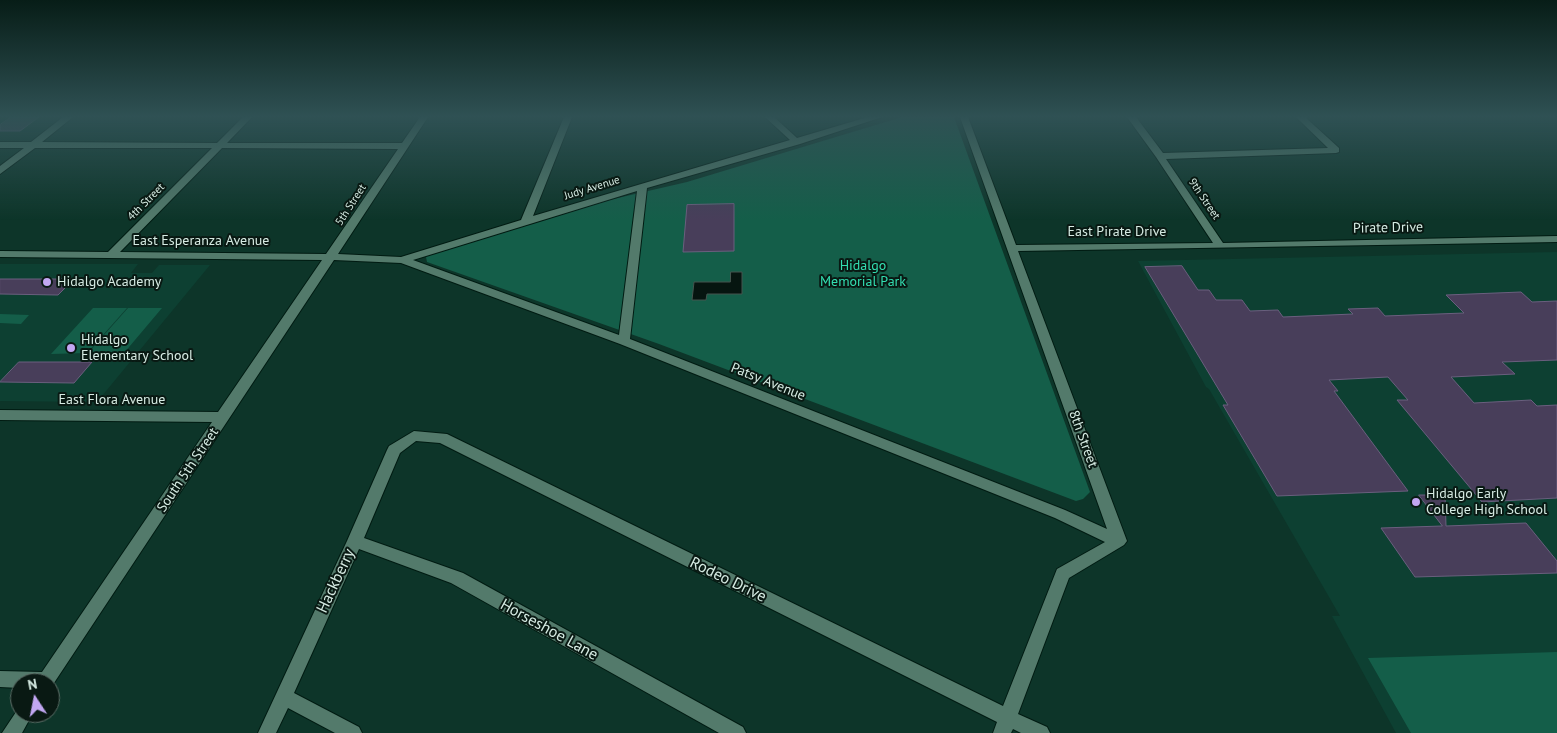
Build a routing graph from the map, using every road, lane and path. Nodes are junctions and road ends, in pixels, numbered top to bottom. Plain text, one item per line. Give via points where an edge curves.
1 (25, 151) edge
2 (214, 151) edge
3 (402, 151) edge
4 (554, 151) edge
5 (765, 151) edge
6 (977, 151) edge
7 (1156, 151) edge
8 (1301, 151) edge
9 (1160, 156) junction
10 (0, 171) edge
11 (642, 186) junction
12 (526, 221) junction
13 (1557, 239) edge
14 (1220, 246) junction
15 (1013, 248) junction
16 (0, 254) edge
17 (111, 255) junction
18 (332, 257) junction
19 (402, 260) junction
20 (624, 341) junction
21 (0, 415) edge
22 (224, 417) junction
23 (414, 436) joint
24 (355, 541) junction
25 (1119, 541) junction
26 (50, 673) edge
27 (283, 696) junction
28 (1005, 726) edge
29 (267, 733) edge
30 (353, 733) edge
31 (737, 733) edge
32 (1041, 733) edge

1 - 10 street
2 - 17 street, 4th Street
3 - 18 street, 5th Street
4 - 12 street
5 - 11 street, Judy Avenue
6 - 15 street, 8th Street
7 - 9 street, 9th Street
8 - 9 street
9 - 14 street, 9th Street
11 - 12 street, Judy Avenue
11 - 20 street
12 - 19 street, Judy Avenue
13 - 14 street, Pirate Drive
14 - 15 street, East Pirate Drive
15 - 25 street, 8th Street
16 - 17 street, East Esperanza Avenue
17 - 18 street, East Esperanza Avenue
18 - 19 street, East Esperanza Avenue
18 - 22 street, South 5th Street
19 - 20 street, Patsy Avenue
20 - 25 street, Patsy Avenue via 1060,514
21 - 22 street, East Flora Avenue
22 - 26 street, South 5th Street
23 - 24 street, Hackberry via 394,450
23 - 28 street, Rodeo Drive via 442,438
24 - 27 street, Hackberry
24 - 31 street, Horseshoe Lane via 457,578
25 - 28 street via 1063,574
27 - 29 street, Hackberry
27 - 30 street
28 - 32 street, Rodeo Drive

